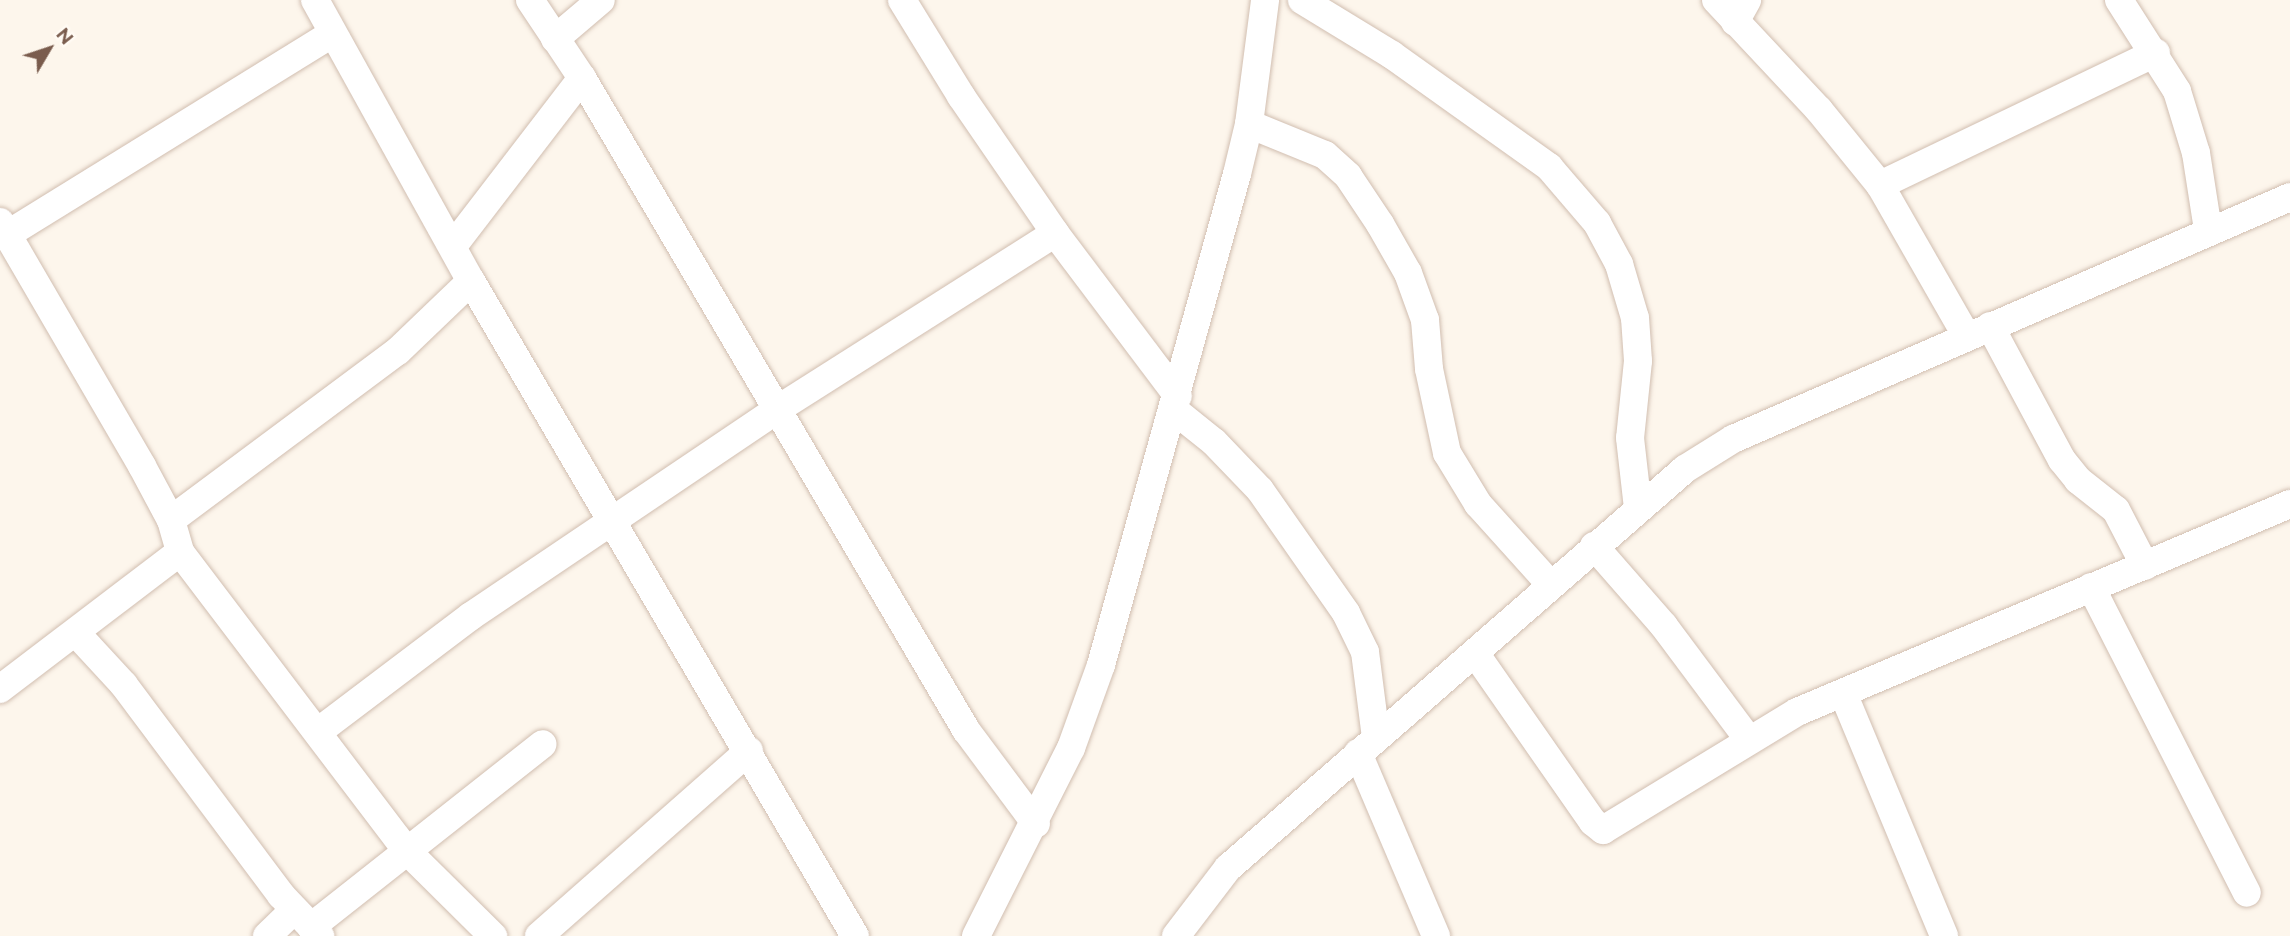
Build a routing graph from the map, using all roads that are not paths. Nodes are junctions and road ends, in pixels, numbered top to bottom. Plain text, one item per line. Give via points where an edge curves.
1 (315, 0) edge
2 (530, 0) edge
3 (601, 0) edge
4 (902, 0) edge
5 (1265, 0) edge
6 (1302, 0) edge
7 (1716, 0) edge
8 (2119, 0) edge
9 (1741, 11) edge
10 (332, 34) junction
11 (555, 39) junction
12 (2156, 53) junction
13 (582, 78) junction
14 (1249, 124) junction
15 (1880, 185) junction
16 (2290, 197) edge
17 (4, 228) edge
18 (2208, 230) junction
19 (1055, 233) junction
20 (453, 246) junction
21 (471, 281) junction
22 (1978, 331) junction
23 (1176, 403) junction
24 (778, 408) junction
25 (2290, 504) edge
26 (1638, 508) junction
27 (171, 520) junction
28 (614, 521) junction
29 (1594, 545) junction
30 (180, 552) junction
31 (2145, 566) junction
32 (1551, 585) junction
33 (2091, 587) junction
34 (77, 634) junction
35 (1475, 653) junction
36 (0, 689) edge
37 (1843, 693) junction
38 (318, 731) junction
39 (1749, 740) junction
40 (543, 744) dead end
41 (1367, 745) junction
42 (749, 751) junction
43 (1036, 824) junction
44 (408, 852) junction
45 (2247, 893) dead end
46 (308, 924) edge
47 (267, 936) edge
48 (493, 936) edge
49 (539, 936) edge
50 (855, 936) edge
51 (976, 936) edge
52 (1177, 936) edge
53 (1436, 936) edge
54 (1944, 936) edge

1 - 10 street
2 - 11 street
3 - 11 street
4 - 19 street
5 - 14 street
6 - 26 street via 1474,111 1549,167 1597,223 1619,264 1635,318 1638,361 1630,438
7 - 9 street
8 - 12 street
9 - 15 street
10 - 17 street
10 - 20 street
11 - 13 street
12 - 15 street
12 - 18 street via 2177,91 2196,153
13 - 20 street
13 - 24 street
14 - 23 street
14 - 32 street via 1325,155 1348,176 1380,224 1408,273 1425,320 1429,369 1447,453 1478,504
15 - 22 street
16 - 18 street
17 - 27 street
18 - 22 street
19 - 23 street
19 - 24 street
20 - 21 street
21 - 27 street via 398,351
21 - 28 street
22 - 26 street via 1733,439 1685,469
22 - 31 street via 2062,460 2078,480 2116,510
23 - 41 street via 1260,490 1346,613 1365,652
23 - 43 street via 1101,665 1071,748
24 - 28 street
24 - 43 street via 966,730
25 - 31 street
26 - 29 street
27 - 30 street
28 - 38 street via 471,616
28 - 42 street
29 - 32 street
29 - 39 street via 1664,626
30 - 34 street
30 - 38 street
31 - 33 street
32 - 35 street
33 - 37 street
33 - 45 street
34 - 36 street
34 - 46 street via 124,685
35 - 39 street via 1592,822 1603,830
35 - 41 street
37 - 39 street
37 - 54 street
38 - 44 street
40 - 44 street
41 - 52 street via 1228,868
41 - 53 street
42 - 49 street
42 - 50 street
43 - 51 street
44 - 46 street
44 - 48 street
46 - 47 street

